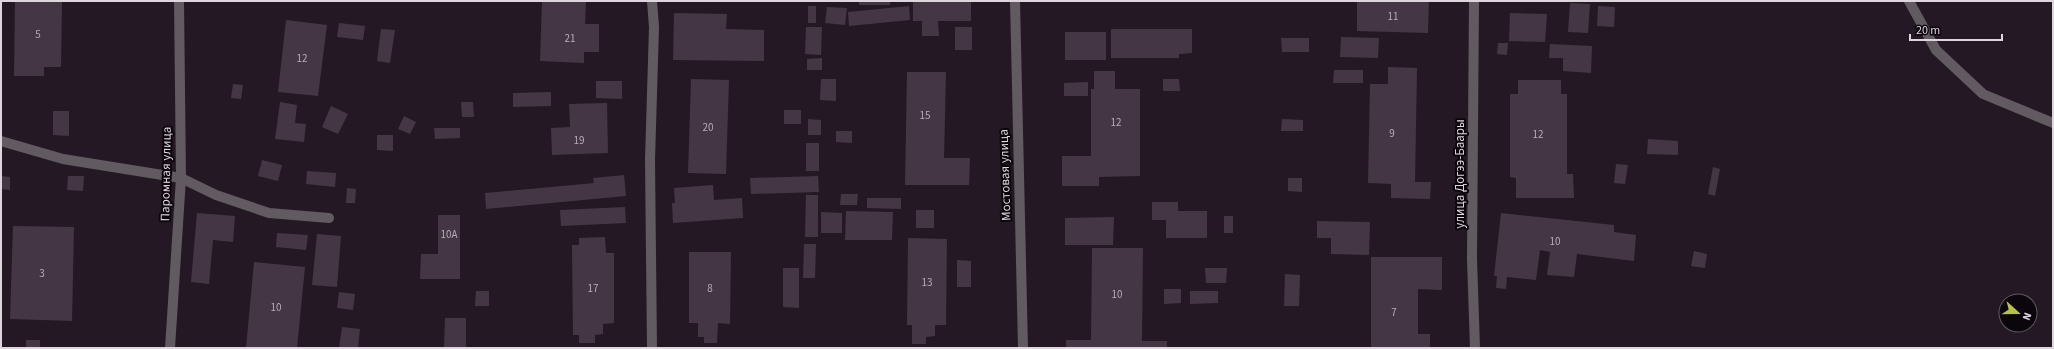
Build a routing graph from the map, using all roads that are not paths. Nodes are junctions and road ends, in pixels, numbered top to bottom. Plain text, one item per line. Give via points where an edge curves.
1 (178, 1) edge
2 (652, 1) edge
3 (1014, 1) edge
4 (1474, 1) edge
5 (1909, 1) edge
6 (2053, 123) edge
7 (1, 141) edge
8 (181, 178) junction
9 (330, 218) dead end
10 (170, 348) edge
11 (652, 348) edge
12 (1023, 348) edge
13 (1475, 348) edge

1 - 8 street, Паромная улица
2 - 11 street
3 - 12 street, Мостовая улица
4 - 13 street, улица Догээ-Баары via 1472,259
5 - 6 street via 1936,50 1983,94
7 - 8 street via 63,159
8 - 9 street via 269,213
8 - 10 street, Паромная улица

